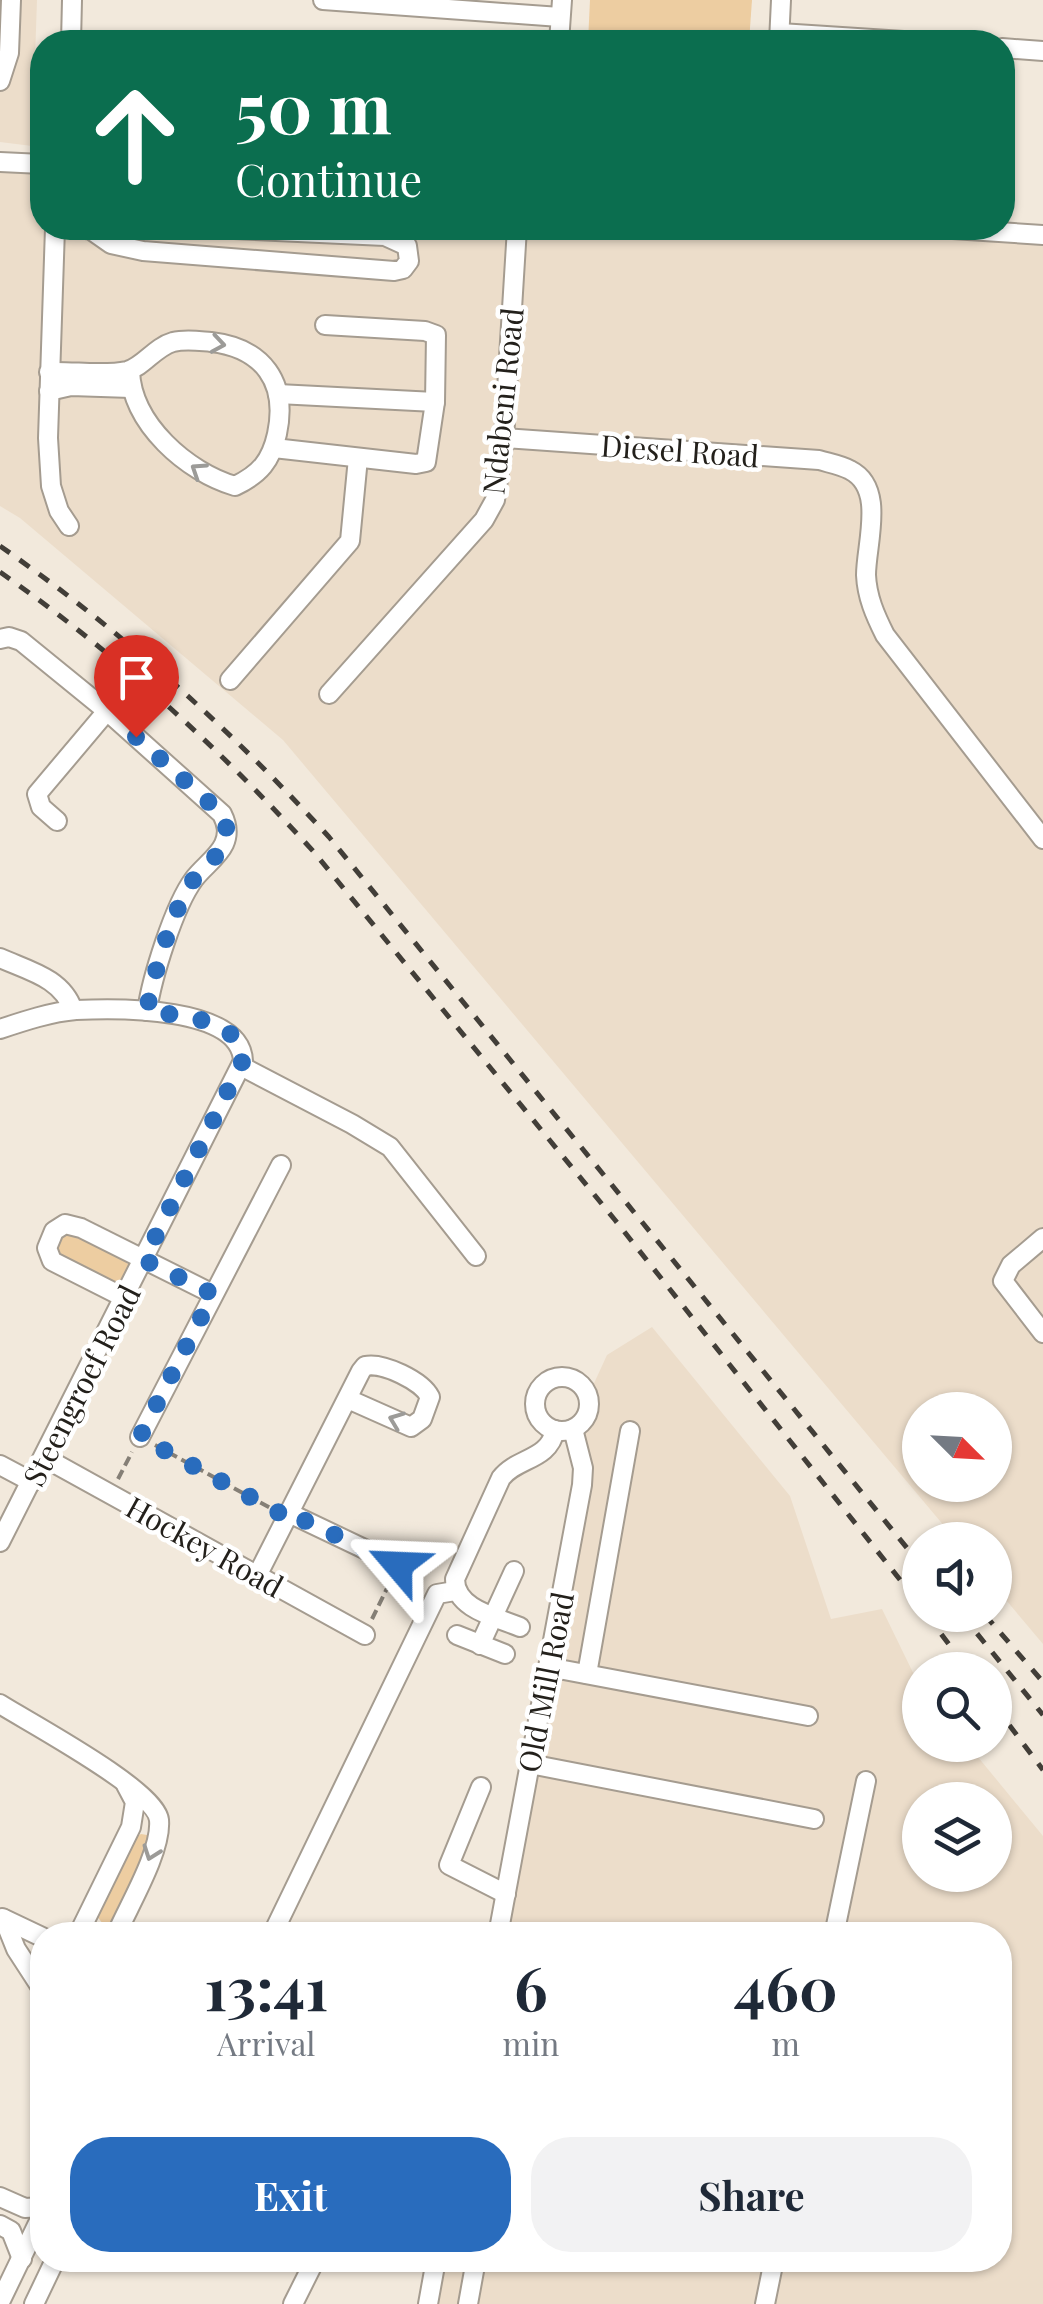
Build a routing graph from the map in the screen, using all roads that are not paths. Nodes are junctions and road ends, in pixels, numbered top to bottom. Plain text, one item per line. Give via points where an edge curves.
1 (11, 0) edge
2 (72, 0) edge
3 (323, 0) edge
4 (781, 0) edge
5 (561, 8) edge
6 (71, 30) edge
7 (779, 30) edge
8 (1015, 49) edge
9 (1043, 51) edge
10 (0, 81) edge
11 (0, 162) edge
12 (30, 163) edge
13 (1015, 233) edge
14 (1043, 235) edge
15 (54, 240) edge
16 (106, 240) edge
17 (394, 240) edge
18 (517, 240) edge
19 (326, 324) dead end
20 (131, 379) junction
21 (49, 381) junction
22 (278, 394) junction
23 (435, 402) junction
24 (504, 438) junction
25 (274, 448) junction
26 (358, 458) junction
27 (69, 526) dead end
28 (0, 639) edge
29 (230, 680) dead end
30 (328, 694) dead end
31 (107, 711) junction
32 (58, 821) dead end
33 (1043, 838) edge
34 (0, 958) edge
35 (74, 1010) junction
36 (147, 1011) junction
37 (0, 1030) edge
38 (241, 1066) junction
39 (281, 1165) dead end
40 (1043, 1238) edge
41 (476, 1256) dead end
42 (144, 1260) junction
43 (213, 1294) junction
44 (125, 1298) junction
45 (1043, 1333) edge
46 (348, 1398) junction
47 (630, 1431) dead end
48 (140, 1437) road end
49 (45, 1458) junction
50 (0, 1465) edge
51 (32, 1482) junction
52 (288, 1515) junction
53 (0, 1542) edge
54 (398, 1565) road end
55 (514, 1572) dead end
56 (258, 1574) junction
57 (454, 1592) junction
58 (493, 1616) junction
59 (520, 1627) dead end
60 (365, 1635) road end
61 (456, 1635) dead end
62 (480, 1645) junction
63 (504, 1654) dead end
64 (548, 1667) junction
65 (587, 1674) junction
66 (0, 1704) edge
67 (808, 1716) dead end
68 (530, 1764) junction
69 (123, 1780) junction
70 (866, 1781) dead end
71 (481, 1787) dead end
72 (814, 1819) dead end
73 (506, 1894) junction
74 (2, 1918) edge
75 (83, 1922) edge
76 (122, 1922) edge
77 (278, 1922) edge
78 (500, 1922) edge
79 (837, 1922) edge
80 (30, 1931) edge
81 (30, 1971) edge
82 (0, 2198) edge
83 (30, 2208) edge
84 (0, 2224) edge
85 (30, 2241) edge
86 (22, 2259) junction
87 (50, 2272) edge
88 (309, 2272) edge
89 (434, 2272) edge
90 (474, 2272) edge
91 (772, 2272) edge
92 (0, 2302) edge
93 (34, 2304) edge
94 (293, 2304) edge
95 (428, 2304) edge
96 (468, 2304) edge
97 (766, 2304) edge

1 - 10 street via 9,53
2 - 6 street
3 - 5 street
4 - 7 street
8 - 9 street
11 - 12 street
13 - 14 street
15 - 21 street
16 - 17 street via 143,251 394,271 409,261 407,246
18 - 24 street, Ndabeni Road
19 - 23 street via 436,336
20 - 21 street via 71,386
20 -> 22 street via 170,342 189,340 251,353 269,370
25 -> 20 street via 257,475 236,486 210,478 158,434
21 - 27 street via 51,486
22 - 23 street
22 - 25 street
23 - 26 street via 426,462
24 - 30 street, Ndabeni Road via 495,500 484,520
24 - 33 street, Diesel Road via 819,460 854,471 872,516 870,606 885,635
25 - 26 street
26 - 29 street via 350,541
28 - 31 street via 21,642
31 - 32 street via 37,794
31 - 36 street via 228,826 225,843 181,902
34 - 35 street via 59,986
35 - 36 street
35 - 37 street
36 - 38 street via 216,1025 243,1049
38 - 41 street via 390,1147
38 - 42 street, Steengroef Road
39 - 43 street
40 - 45 street via 1007,1270 1004,1281
42 - 43 street
42 - 44 street, Steengroef Road
42 - 44 street via 72,1224 59,1226 49,1240 52,1261
43 - 48 street
44 - 49 street, Steengroef Road
46 -> 46 street via 372,1364 423,1386 430,1397 422,1419 411,1426
46 - 52 street
47 - 65 street
49 - 51 street, Steengroef Road
49 - 56 street, Hockey Road
50 - 51 street
51 - 53 street, Steengroef Road
52 - 54 street
52 - 56 street
55 - 58 street
56 - 60 street, Hockey Road
57 - 58 street
57 - 64 street, Old Mill Road via 454,1579 510,1466 542,1453 564,1429 583,1468 582,1484
57 - 77 street via 437,1594
58 - 59 street
58 - 62 street
61 - 62 street
62 - 63 street
64 - 65 street
64 - 68 street, Old Mill Road
65 - 67 street
66 - 69 street
68 - 72 street
68 - 73 street, Old Mill Road
69 - 75 street via 135,1813
69 -> 76 street via 144,1795 159,1819 151,1856
70 - 79 street
71 - 73 street via 449,1866
73 - 78 street, Old Mill Road
74 - 80 street
74 - 81 street
82 - 83 street
84 - 86 street via 11,2231
85 - 86 street
86 - 92 street
87 - 93 street
88 - 94 street
89 - 95 street
90 - 96 street
91 - 97 street

